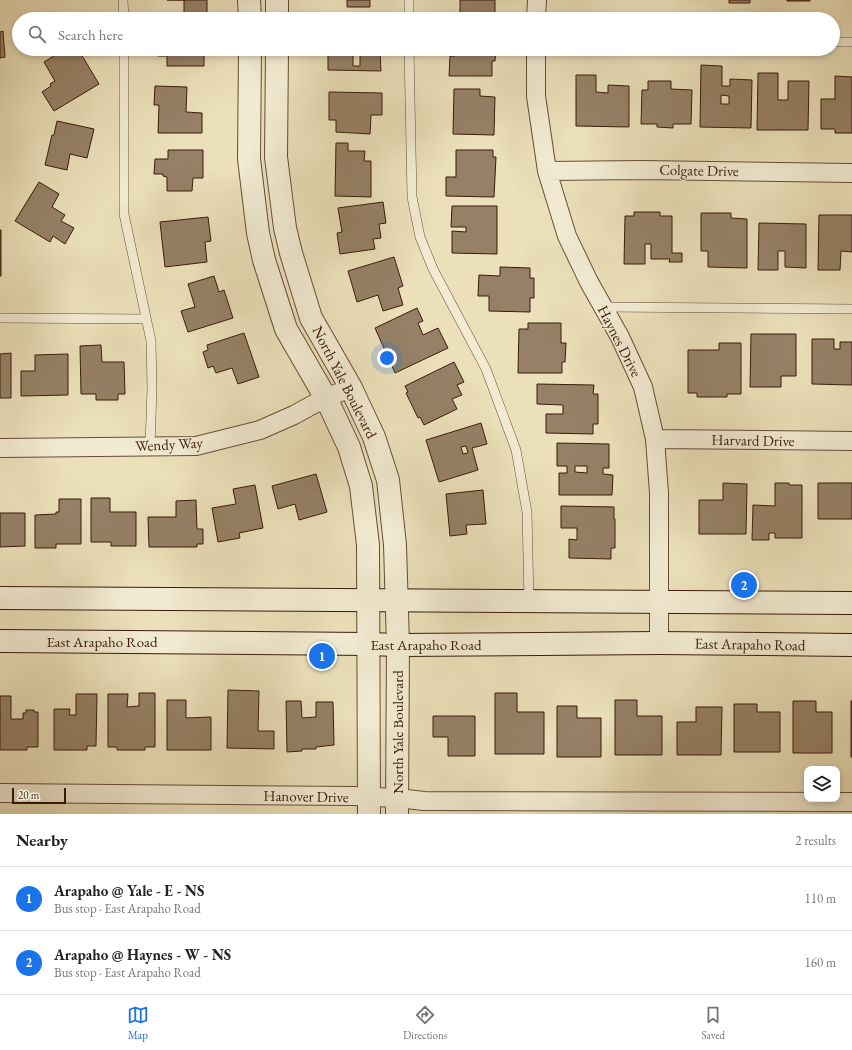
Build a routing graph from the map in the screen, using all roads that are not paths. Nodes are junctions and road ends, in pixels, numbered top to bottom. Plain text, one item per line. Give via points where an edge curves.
1 (123, 0) edge
2 (249, 0) edge
3 (277, 0) edge
4 (409, 0) edge
5 (537, 0) edge
6 (124, 12) edge
7 (250, 12) edge
8 (277, 12) edge
9 (409, 12) edge
10 (536, 12) edge
11 (840, 42) edge
12 (852, 42) edge
13 (124, 56) edge
14 (250, 56) edge
15 (277, 56) edge
16 (409, 56) edge
17 (536, 56) edge
18 (547, 170) junction
19 (852, 173) edge
20 (603, 307) junction
21 (852, 309) edge
22 (0, 318) edge
23 (146, 319) junction
24 (351, 388) junction
25 (325, 398) junction
26 (655, 439) junction
27 (852, 441) edge
28 (150, 446) junction
29 (0, 448) edge
30 (0, 598) edge
31 (368, 600) junction
32 (396, 600) junction
33 (529, 601) junction
34 (659, 601) junction
35 (852, 603) edge
36 (0, 641) edge
37 (659, 643) junction
38 (368, 644) junction
39 (398, 645) junction
40 (852, 645) edge
41 (0, 793) edge
42 (852, 802) edge
43 (369, 805) edge
44 (397, 806) edge

1 - 6 lane
2 - 7 main road
3 - 8 main road
4 - 9 lane
5 - 10 street
11 - 12 lane
13 - 23 lane via 124,214
14 - 25 main road, North Yale Boulevard via 249,158 258,233 286,329
15 - 24 main road, North Yale Boulevard via 276,157 285,228 311,318
16 - 33 lane via 412,198 420,237 433,269 486,369 516,450 527,512
17 - 18 street, Haynes Drive via 536,96
18 - 19 street, Colgate Drive
18 - 20 street, Haynes Drive via 567,236
20 - 21 lane
20 - 26 street, Haynes Drive via 643,387
22 - 23 lane
23 - 28 lane via 151,341
24 - 25 street, Wendy Way
24 - 32 main road, North Yale Boulevard via 374,437 388,480 395,545
25 - 28 street, Wendy Way via 260,430 196,446
25 - 31 main road, North Yale Boulevard via 349,447 361,486 368,545
26 - 27 street, Harvard Drive
26 - 34 street, Haynes Drive via 659,493
28 - 29 street, Wendy Way
30 - 31 main road
31 - 32 main road
31 - 38 main road, North Yale Boulevard
32 - 33 main road
32 - 39 main road, North Yale Boulevard
33 - 34 main road
34 - 35 main road
34 - 37 street, Haynes Drive
36 - 38 main road, East Arapaho Road
37 - 39 main road, East Arapaho Road
37 - 40 main road, East Arapaho Road
38 - 39 main road, East Arapaho Road
38 - 43 main road, North Yale Boulevard
39 - 44 main road, North Yale Boulevard
41 - 43 street, Hanover Drive
42 - 44 street, Hanover Drive via 424,801
43 - 44 street, Hanover Drive

